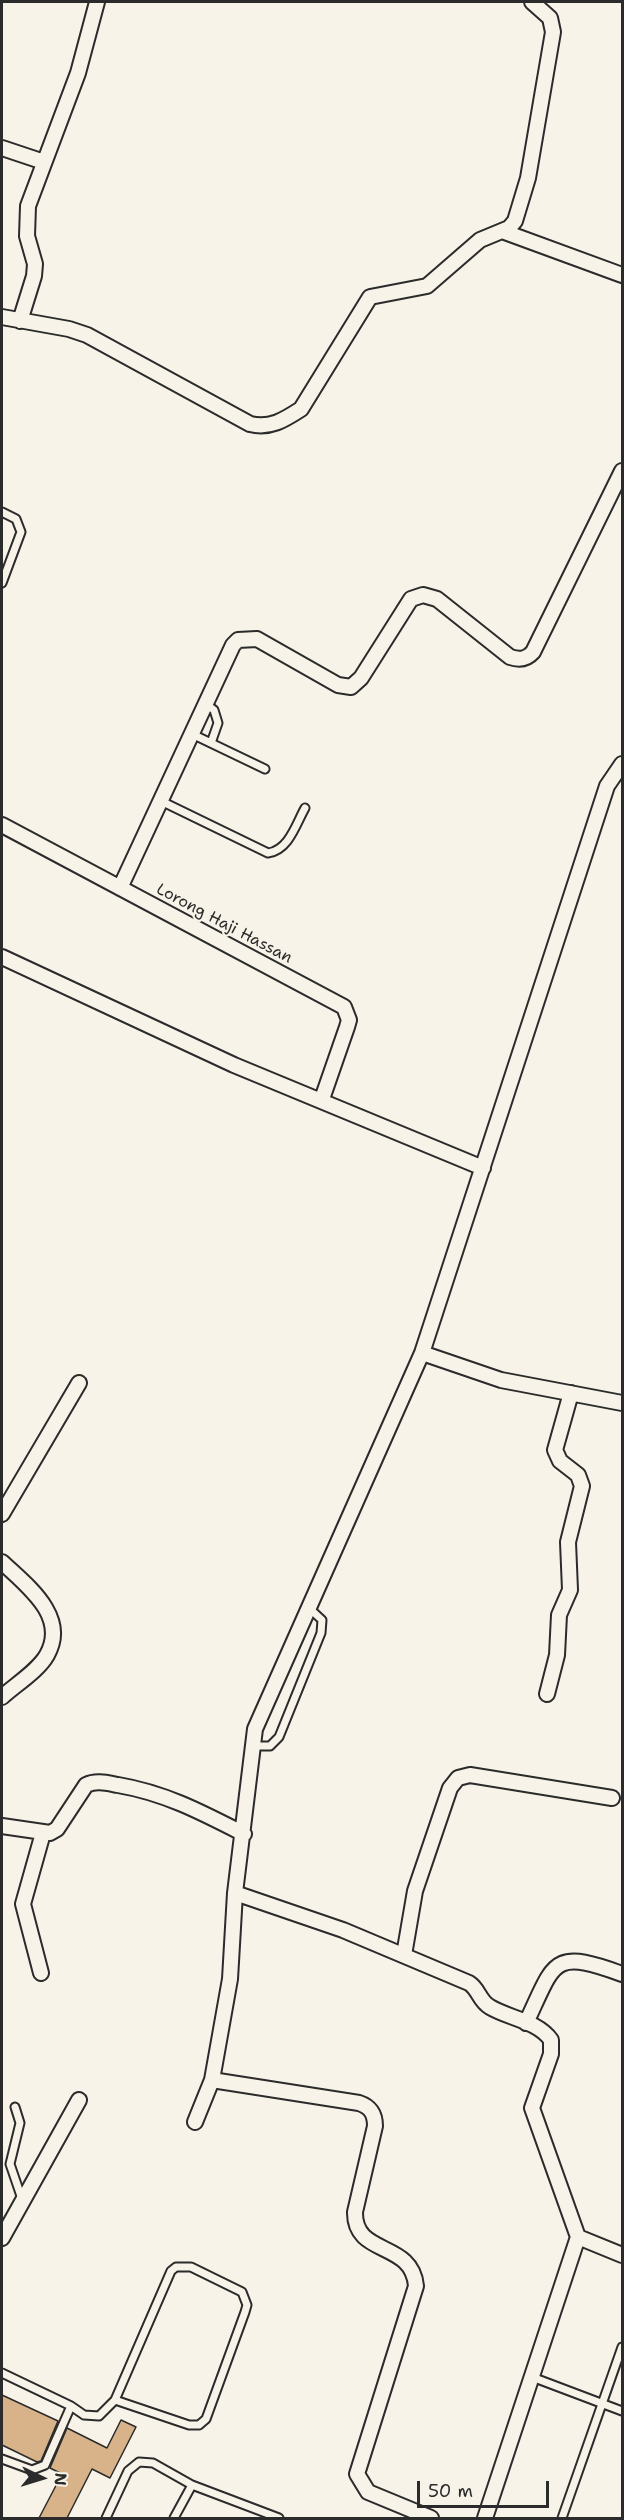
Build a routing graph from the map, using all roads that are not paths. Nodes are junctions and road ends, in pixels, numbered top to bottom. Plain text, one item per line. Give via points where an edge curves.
1 (97, 2) edge
2 (531, 2) edge
3 (2, 148) edge
4 (44, 162) junction
5 (502, 231) junction
6 (622, 275) edge
7 (2, 317) edge
8 (20, 321) junction
9 (622, 471) edge
10 (2, 512) edge
11 (2, 583) edge
12 (206, 704) junction
13 (192, 734) junction
14 (210, 743) junction
15 (622, 764) edge
16 (265, 769) dead end
17 (161, 801) junction
18 (305, 808) dead end
19 (2, 825) edge
20 (120, 888) junction
21 (2, 957) edge
22 (322, 1099) junction
23 (483, 1168) junction
24 (422, 1353) junction
25 (79, 1383) dead end
26 (571, 1393) junction
27 (622, 1403) edge
28 (2, 1514) edge
29 (2, 1562) edge
30 (309, 1608) junction
31 (547, 1694) dead end
32 (2, 1697) edge
33 (253, 1746) junction
34 (612, 1798) dead end
35 (2, 1826) edge
36 (43, 1833) junction
37 (244, 1834) junction
38 (235, 1893) junction
39 (404, 1955) junction
40 (41, 1973) dead end
41 (622, 1974) edge
42 (526, 2023) junction
43 (212, 2080) junction
44 (79, 2100) dead end
45 (15, 2107) dead end
46 (195, 2122) dead end
47 (22, 2199) junction
48 (578, 2237) junction
49 (2, 2238) edge
50 (622, 2255) edge
51 (622, 2347) edge
52 (2, 2373) edge
53 (532, 2377) junction
54 (115, 2400) junction
55 (604, 2404) junction
56 (71, 2406) junction
57 (622, 2411) edge
58 (2, 2459) edge
59 (192, 2485) junction
60 (106, 2518) edge
61 (174, 2518) edge
62 (279, 2518) edge
63 (431, 2518) edge
64 (485, 2518) edge
65 (562, 2518) edge

1 - 4 street via 78,73
2 - 5 street via 550,18 553,32 528,178 515,221
3 - 4 street
4 - 8 street via 28,206 27,236 35,264
5 - 6 street
5 - 8 street via 480,240 427,286 370,297 301,409 269,426 250,424 87,335
7 - 8 street
9 - 12 street via 533,652 527,657 510,657 437,600 423,595 411,599 356,685 338,685 256,639 245,638 233,645
10 - 11 lane via 16,519 21,532
12 - 13 street
12 - 14 lane via 214,710 218,723
13 - 14 lane
13 - 17 street
14 - 16 lane
15 - 23 street via 607,786
17 - 18 lane via 268,853 286,844
17 - 20 street
19 - 20 street, Lorong Haji Hassan
20 - 22 street, Lorong Haji Hassan via 344,1007 349,1020
21 - 22 street via 234,1065
22 - 23 street
23 - 24 street
24 - 26 street via 501,1380
24 - 30 street
25 - 28 street
26 - 27 street
26 - 31 street via 555,1450 560,1461 578,1475 582,1486 568,1542 570,1587 559,1615 557,1655
29 - 32 street via 44,1602 52,1637 47,1656
30 - 33 street via 255,1729
30 - 33 lane via 318,1614 323,1626 313,1654 279,1737 270,1746
33 - 37 street
34 - 39 street via 470,1775 458,1778 450,1788 415,1891
35 - 36 street
36 - 37 street via 57,1829 86,1785 100,1782 153,1791
36 - 40 street via 23,1908
37 - 38 street
38 - 39 street
38 - 43 street via 230,1979
39 - 42 street via 472,1984 486,2005
41 - 42 street via 597,1965 569,1961 558,1964
42 - 48 street via 542,2030 551,2040 551,2054 532,2108
43 - 46 street
43 - 63 street via 359,2103 366,2105 374,2116 354,2224 370,2242 403,2258 416,2286 357,2474 368,2492
44 - 47 street
45 - 47 lane via 20,2123 10,2164
47 - 49 street
48 - 50 street
48 - 53 street
51 - 55 lane
52 - 56 lane
53 - 55 lane
53 - 64 street
54 - 54 lane via 189,2426 200,2425 206,2419 245,2312 246,2298 242,2292 191,2267 171,2271
54 - 56 lane via 105,2412 92,2417
55 - 57 lane
55 - 65 lane
56 - 58 lane via 45,2465 32,2470
59 - 60 lane via 153,2463 139,2462 128,2471
59 - 61 lane
59 - 62 lane

